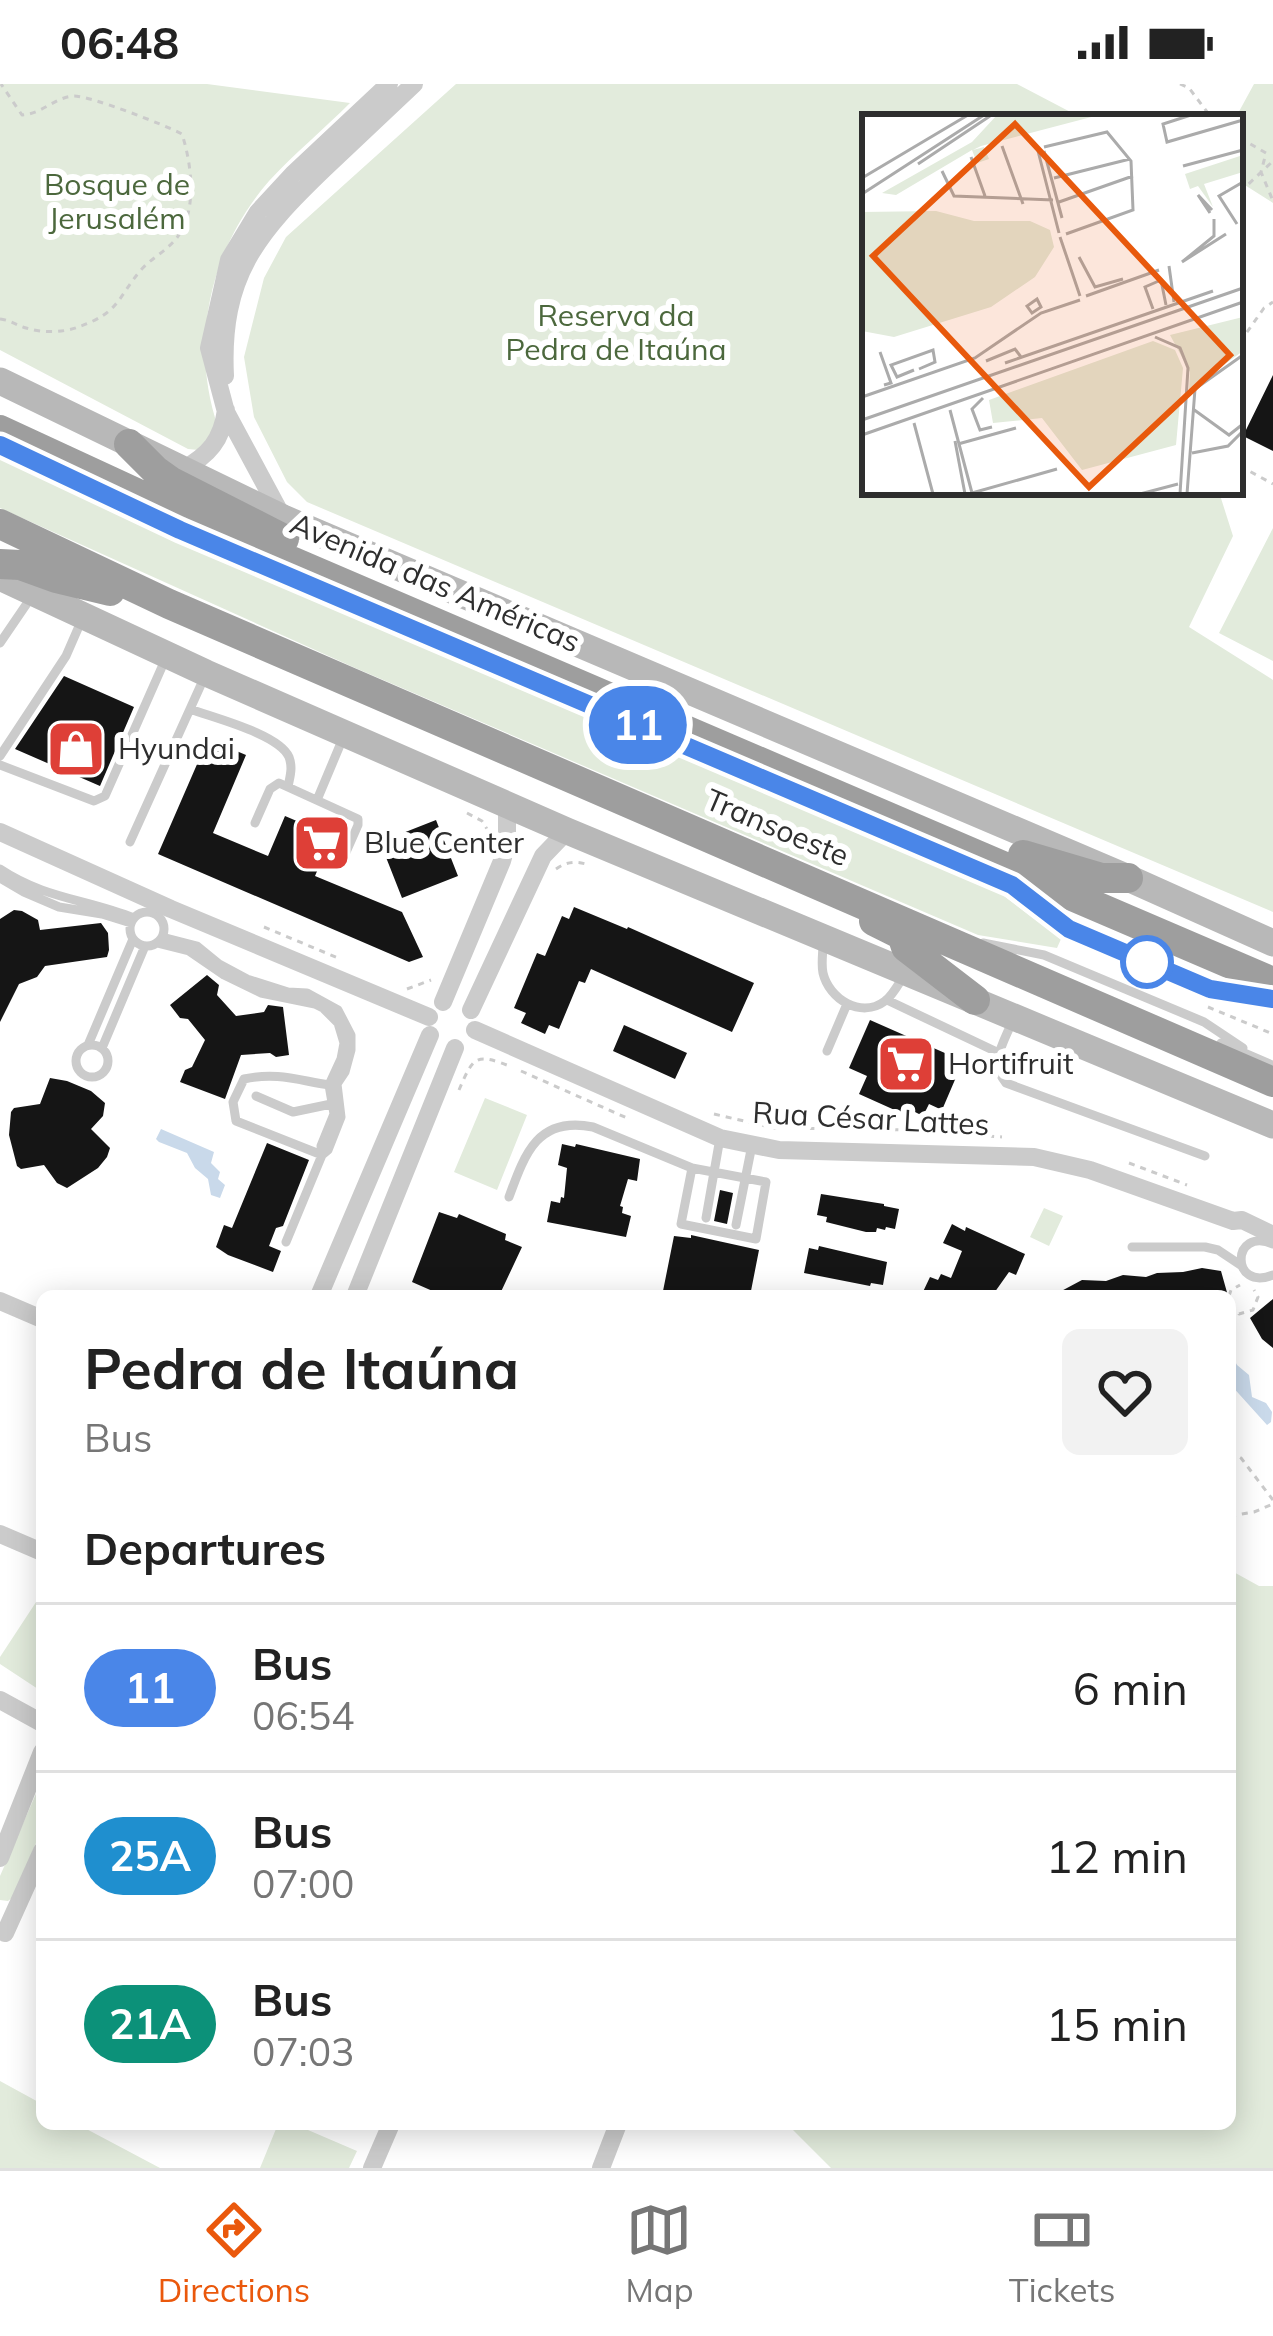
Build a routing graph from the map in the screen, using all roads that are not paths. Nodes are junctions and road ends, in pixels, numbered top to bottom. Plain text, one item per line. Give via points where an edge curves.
1 (389, 84) edge
2 (414, 84) edge
3 (0, 381) edge
4 (226, 412) junction
5 (0, 430) edge
6 (128, 444) junction
7 (182, 470) junction
8 (100, 493) dead end
9 (0, 513) edge
10 (283, 518) junction
11 (0, 524) edge
12 (0, 564) edge
13 (0, 577) edge
14 (346, 584) junction
15 (160, 593) junction
16 (33, 594) junction
17 (84, 616) junction
18 (0, 644) edge
19 (167, 655) junction
20 (512, 672) dead end
21 (206, 673) junction
22 (190, 709) junction
23 (345, 734) junction
24 (0, 761) edge
25 (288, 787) junction
26 (317, 800) junction
27 (507, 803) junction
28 (875, 810) junction
29 (255, 823) dead end
30 (567, 831) junction
31 (0, 832) edge
32 (130, 842) dead end
33 (764, 848) dead end
34 (344, 859) dead end
35 (0, 874) edge
36 (991, 876) dead end
37 (1128, 878) junction
38 (815, 882) junction
39 (1012, 885) junction
40 (130, 891) junction
41 (1056, 904) dead end
42 (170, 915) junction
43 (135, 918) junction
44 (824, 938) junction
45 (134, 939) junction
46 (155, 942) junction
47 (983, 943) junction
48 (1273, 944) edge
49 (1046, 970) dead end
50 (906, 973) junction
51 (1230, 979) dead end
52 (1273, 982) edge
53 (1273, 998) edge
54 (887, 1000) junction
55 (975, 1000) junction
56 (443, 1002) junction
57 (847, 1004) junction
58 (1014, 1017) junction
59 (473, 1020) junction
60 (429, 1026) junction
61 (1193, 1031) dead end
62 (88, 1045) junction
63 (102, 1048) junction
64 (455, 1048) junction
65 (827, 1051) dead end
66 (998, 1053) junction
67 (1273, 1066) edge
68 (1264, 1070) edge
69 (329, 1085) junction
70 (256, 1096) dead end
71 (337, 1103) junction
72 (1273, 1125) edge
73 (720, 1138) junction
74 (752, 1145) junction
75 (322, 1155) junction
76 (1205, 1156) dead end
77 (692, 1168) junction
78 (714, 1172) junction
79 (744, 1178) junction
80 (509, 1197) dead end
81 (706, 1218) dead end
82 (1233, 1221) junction
83 (736, 1225) dead end
84 (1273, 1239) edge
85 (286, 1241) dead end
86 (1250, 1242) junction
87 (1132, 1246) dead end
88 (1242, 1266) junction
89 (1271, 1277) edge
90 (321, 1290) edge
91 (357, 1290) edge
92 (0, 1301) edge
93 (36, 1316) edge
94 (0, 1534) edge
95 (36, 1549) edge
96 (0, 1700) edge
97 (36, 1720) edge
98 (36, 1767) edge
99 (0, 1858) edge
100 (36, 1863) edge
101 (2, 1931) edge
102 (388, 2130) edge
103 (616, 2130) edge
104 (372, 2168) edge
105 (601, 2168) edge

1 - 4 street via 258,212 229,260 209,348
2 - 4 street via 256,241 229,310
3 - 6 main road, Avenida das Américas
4 - 7 street via 212,449
4 - 10 street
5 - 14 highway, Avenida das Américas
6 - 7 main road, Avenida das Américas
6 - 14 highway via 170,481 318,558
7 - 10 main road, Avenida das Américas
8 - 20 lane
9 - 15 lane
10 - 37 main road, Avenida das Américas
11 - 15 highway
12 - 15 highway via 138,602
13 - 16 main road
14 - 28 highway, Avenida das Américas
15 - 38 highway
16 - 17 main road
16 - 18 lane
17 - 19 main road
17 - 24 lane
19 - 21 main road
19 - 24 lane via 105,796 94,801
21 - 22 lane
21 - 23 main road
22 - 25 lane via 286,750
22 - 32 lane
23 - 26 lane
23 - 27 main road
25 - 26 lane
25 - 29 lane via 273,785
26 - 34 lane via 359,822
27 - 30 main road
27 - 56 street via 502,861
28 - 37 highway via 896,810 1081,874
28 - 52 highway, Avenida das Américas
30 - 44 main road
30 - 59 street via 543,856
31 - 40 street
33 - 47 lane, Transoeste
35 - 43 lane via 59,907
36 - 39 lane
37 - 48 main road, Avenida das Américas
38 - 55 highway via 846,908 902,935
38 - 68 highway
39 - 41 lane
39 - 53 lane via 1069,929 1210,989
40 - 42 street
40 - 43 lane
42 - 43 lane
42 - 46 lane
42 - 60 street via 257,943
43 - 45 lane
44 - 50 main road
44 - 57 lane via 822,970
45 - 46 lane
45 - 62 lane
46 - 63 lane
46 - 69 lane via 261,993 330,1014 344,1043
46 - 71 lane via 197,946 247,979 307,993 338,1010 352,1050
47 - 49 lane, Transoeste
47 - 68 lane via 1064,963 1204,1022
50 - 54 lane
50 - 55 main road
51 - 53 lane
54 - 57 lane
54 - 66 lane
55 - 58 main road
56 - 59 street via 458,1001
56 - 60 street
57 - 65 lane
58 - 66 lane
58 - 72 main road
59 - 64 street via 468,1042
59 - 73 street, Rua César Lattes
60 - 64 street via 441,1046
60 - 90 street
61 - 68 lane
62 - 63 lane
62 - 63 lane via 76,1064 91,1077 107,1066
64 - 91 street
66 - 76 lane via 1006,1083
67 - 68 lane
69 - 71 lane
69 - 75 lane via 267,1074 244,1079 233,1102 236,1121
70 - 71 lane via 293,1112
71 - 75 lane
73 - 74 street, Rua César Lattes
73 - 78 lane
74 - 79 lane
74 - 82 street, Rua César Lattes via 1034,1157
75 - 85 lane
77 - 78 lane
77 - 79 lane via 681,1224 756,1238 766,1182
77 - 80 lane via 578,1124 536,1139
78 - 79 lane
78 - 81 lane
79 - 83 lane
82 - 84 street, Rua César Lattes
82 - 86 lane
84 - 86 lane
86 - 88 lane
87 - 88 lane via 1205,1246
88 - 89 lane via 1256,1279
92 - 93 street
94 - 95 street
96 - 97 street
98 - 99 street
100 - 101 street
102 - 104 street
103 - 105 street

